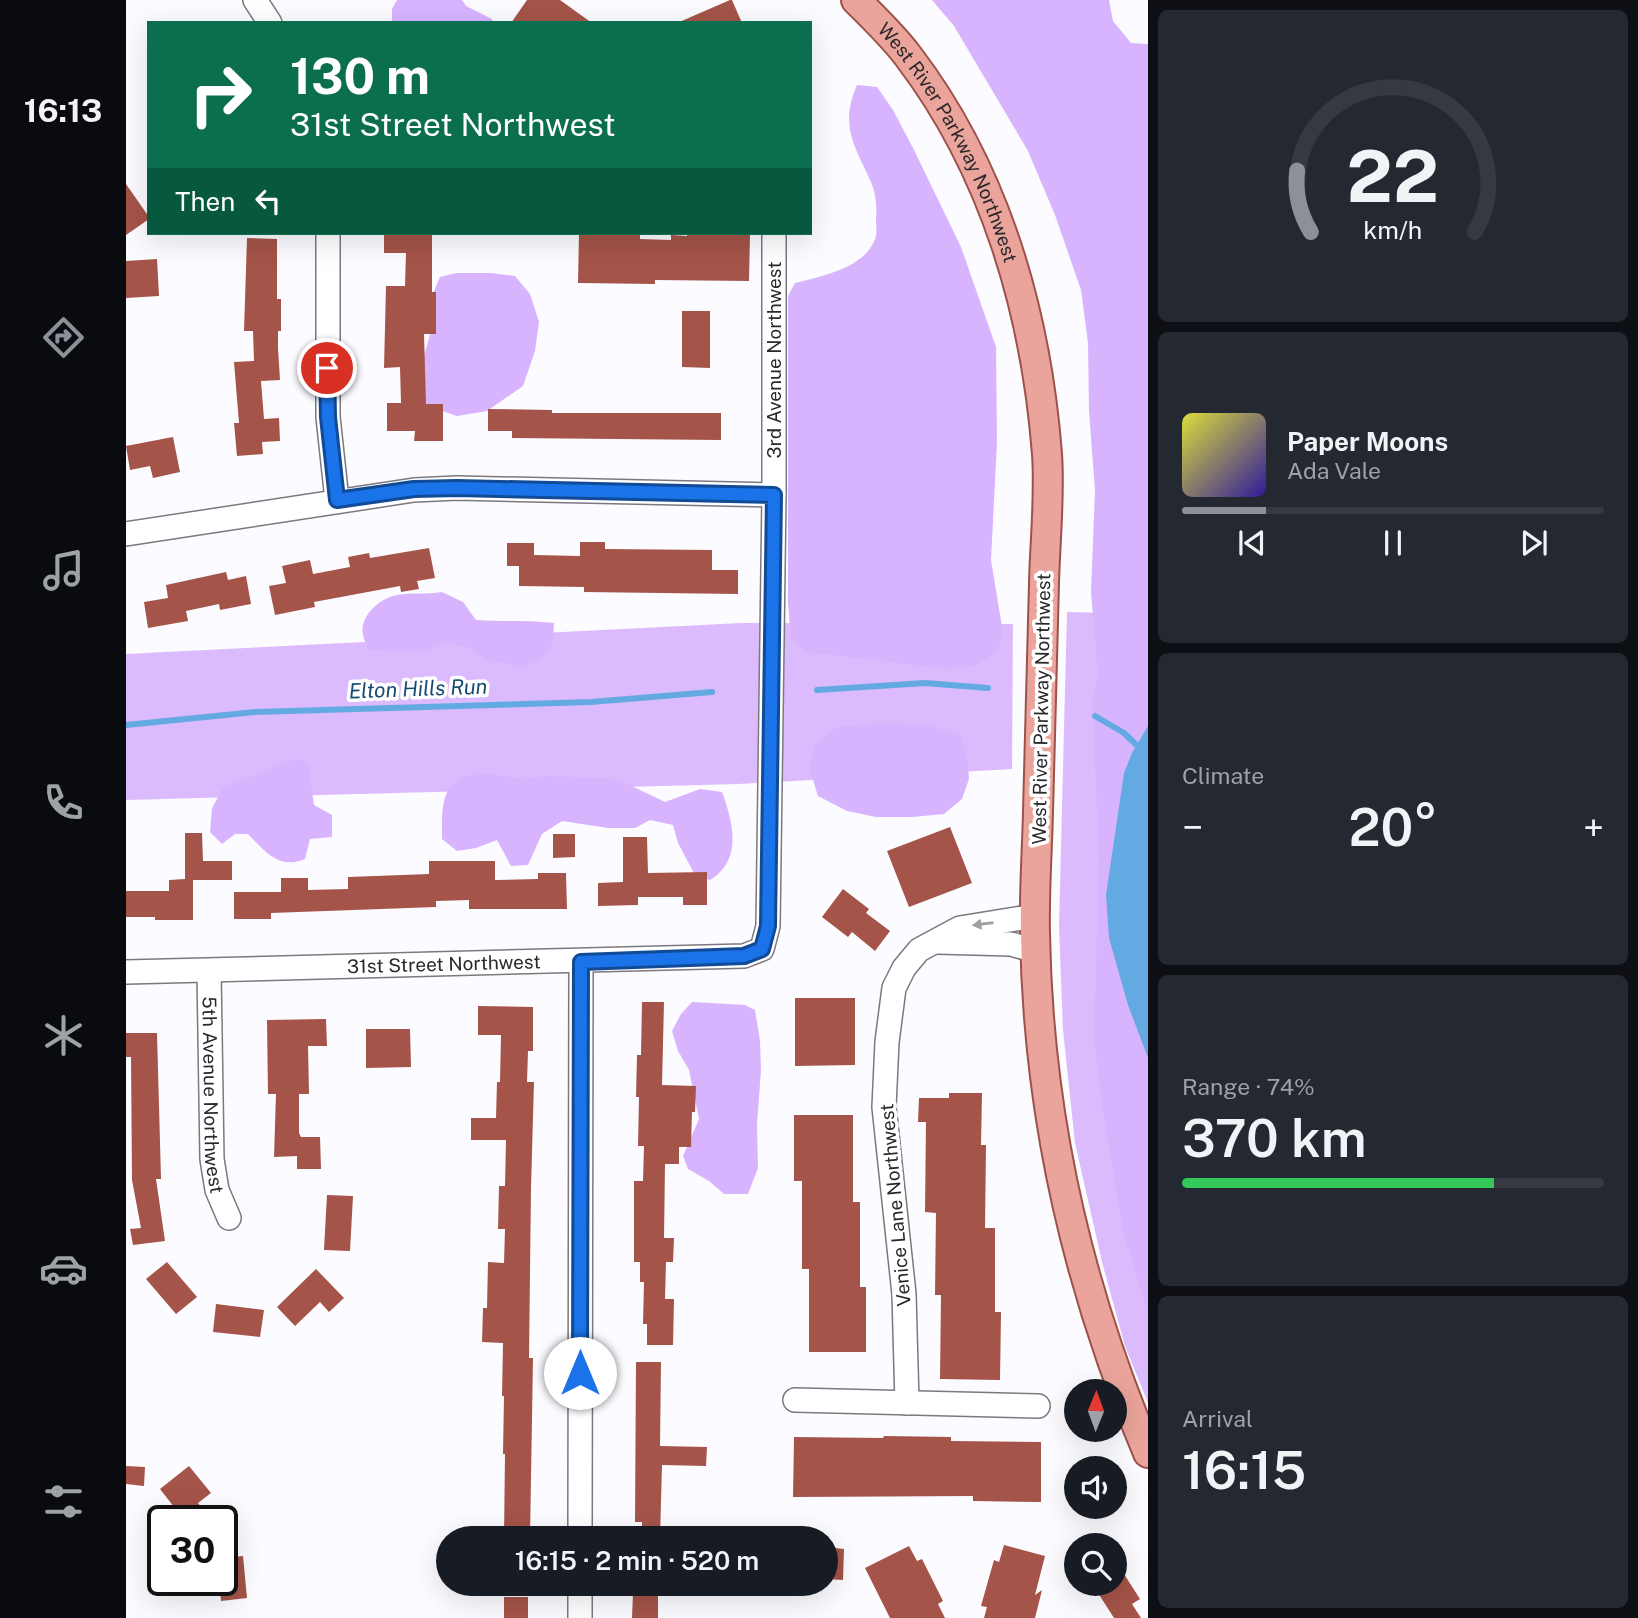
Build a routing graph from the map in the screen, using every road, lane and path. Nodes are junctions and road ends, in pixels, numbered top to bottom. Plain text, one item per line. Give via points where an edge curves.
1 (255, 0) edge
2 (856, 0) edge
3 (269, 21) edge
4 (328, 235) edge
5 (774, 235) edge
6 (774, 495) junction
7 (337, 500) junction
8 (126, 534) edge
9 (1035, 916) junction
10 (935, 942) junction
11 (762, 949) joint
12 (1036, 951) junction
13 (581, 962) junction
14 (209, 971) junction
15 (126, 972) edge
16 (229, 1218) dead end
17 (795, 1400) dead end
18 (907, 1403) junction
19 (1038, 1406) dead end
20 (1148, 1453) edge
21 (580, 1526) edge
22 (580, 1596) edge
23 (580, 1618) edge

1 - 3 street
2 - 9 main road, West River Parkway Northwest via 892,36 933,90 975,166 1005,243 1038,369 1047,458
4 - 7 street via 328,417
5 - 6 street, 3rd Avenue Northwest
6 - 7 street via 457,488
6 - 11 street, 3rd Avenue Northwest via 768,926
7 - 8 street
9 -> 10 street, Venice Lane Northwest via 960,928
9 - 12 main road, West River Parkway Northwest
10 - 12 street via 1011,944
10 - 18 street, Venice Lane Northwest via 919,950 894,988 887,1042 884,1107 904,1306
11 - 13 street, 31st Street Northwest via 744,956
12 - 20 main road, West River Parkway Northwest via 1045,1089 1075,1243
13 - 14 street, 31st Street Northwest
13 - 21 street
14 - 15 street, 31st Street Northwest
14 - 16 street, 5th Avenue Northwest via 212,1159
17 - 18 street
18 - 19 street
22 - 23 street

